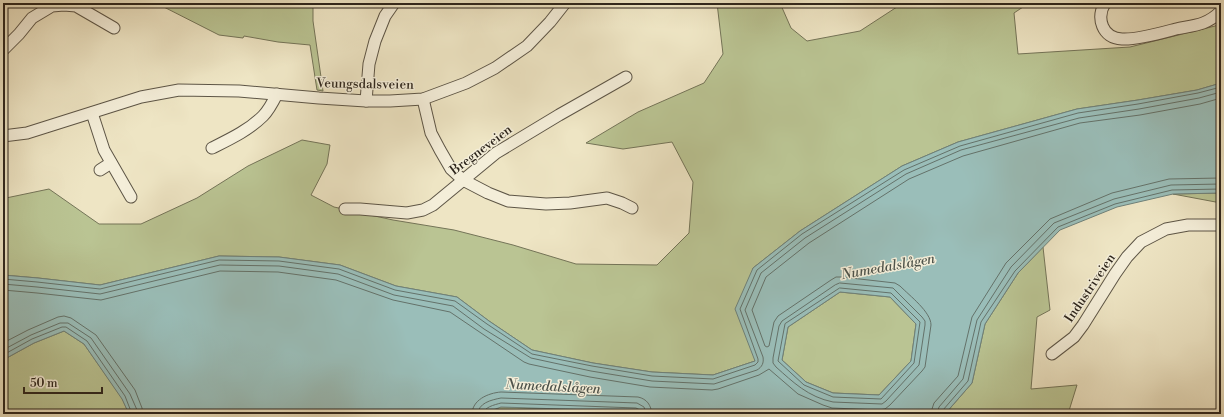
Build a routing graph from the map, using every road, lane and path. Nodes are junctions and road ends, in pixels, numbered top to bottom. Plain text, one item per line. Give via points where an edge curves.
1 (394, 3) edge
2 (565, 3) edge
3 (1105, 3) edge
4 (1221, 11) edge
5 (114, 28) dead end
6 (3, 50) edge
7 (626, 77) dead end
8 (277, 94) junction
9 (423, 99) junction
10 (366, 101) junction
11 (92, 113) junction
12 (3, 136) edge
13 (212, 148) dead end
14 (111, 163) junction
15 (100, 170) dead end
16 (463, 180) junction
17 (132, 197) dead end
18 (632, 208) dead end
19 (345, 209) dead end
20 (1221, 225) edge
21 (1052, 354) dead end

1 - 10 street via 385,16 375,41 369,64
2 - 9 street, Veungsdalsveien via 527,46 495,68 466,83
3 - 4 street via 1100,14 1103,29 1110,36 1121,40 1202,24
5 - 6 street via 76,6 52,6 32,18
7 - 16 street, Bregneveien via 496,153
8 - 10 street, Veungsdalsveien
8 - 11 street, Veungsdalsveien via 179,90 141,97
8 - 13 street via 264,116 249,128
9 - 10 street, Veungsdalsveien
9 - 16 street via 431,133 451,169
11 - 12 street, Veungsdalsveien via 27,134
11 - 14 street
14 - 15 street
14 - 17 street
16 - 18 street via 508,201 546,204 606,198 622,202
16 - 19 street, Bregneveien via 423,210 407,213
20 - 21 street, Industriveien via 1188,225 1166,229 1141,242 1115,274 1074,337

